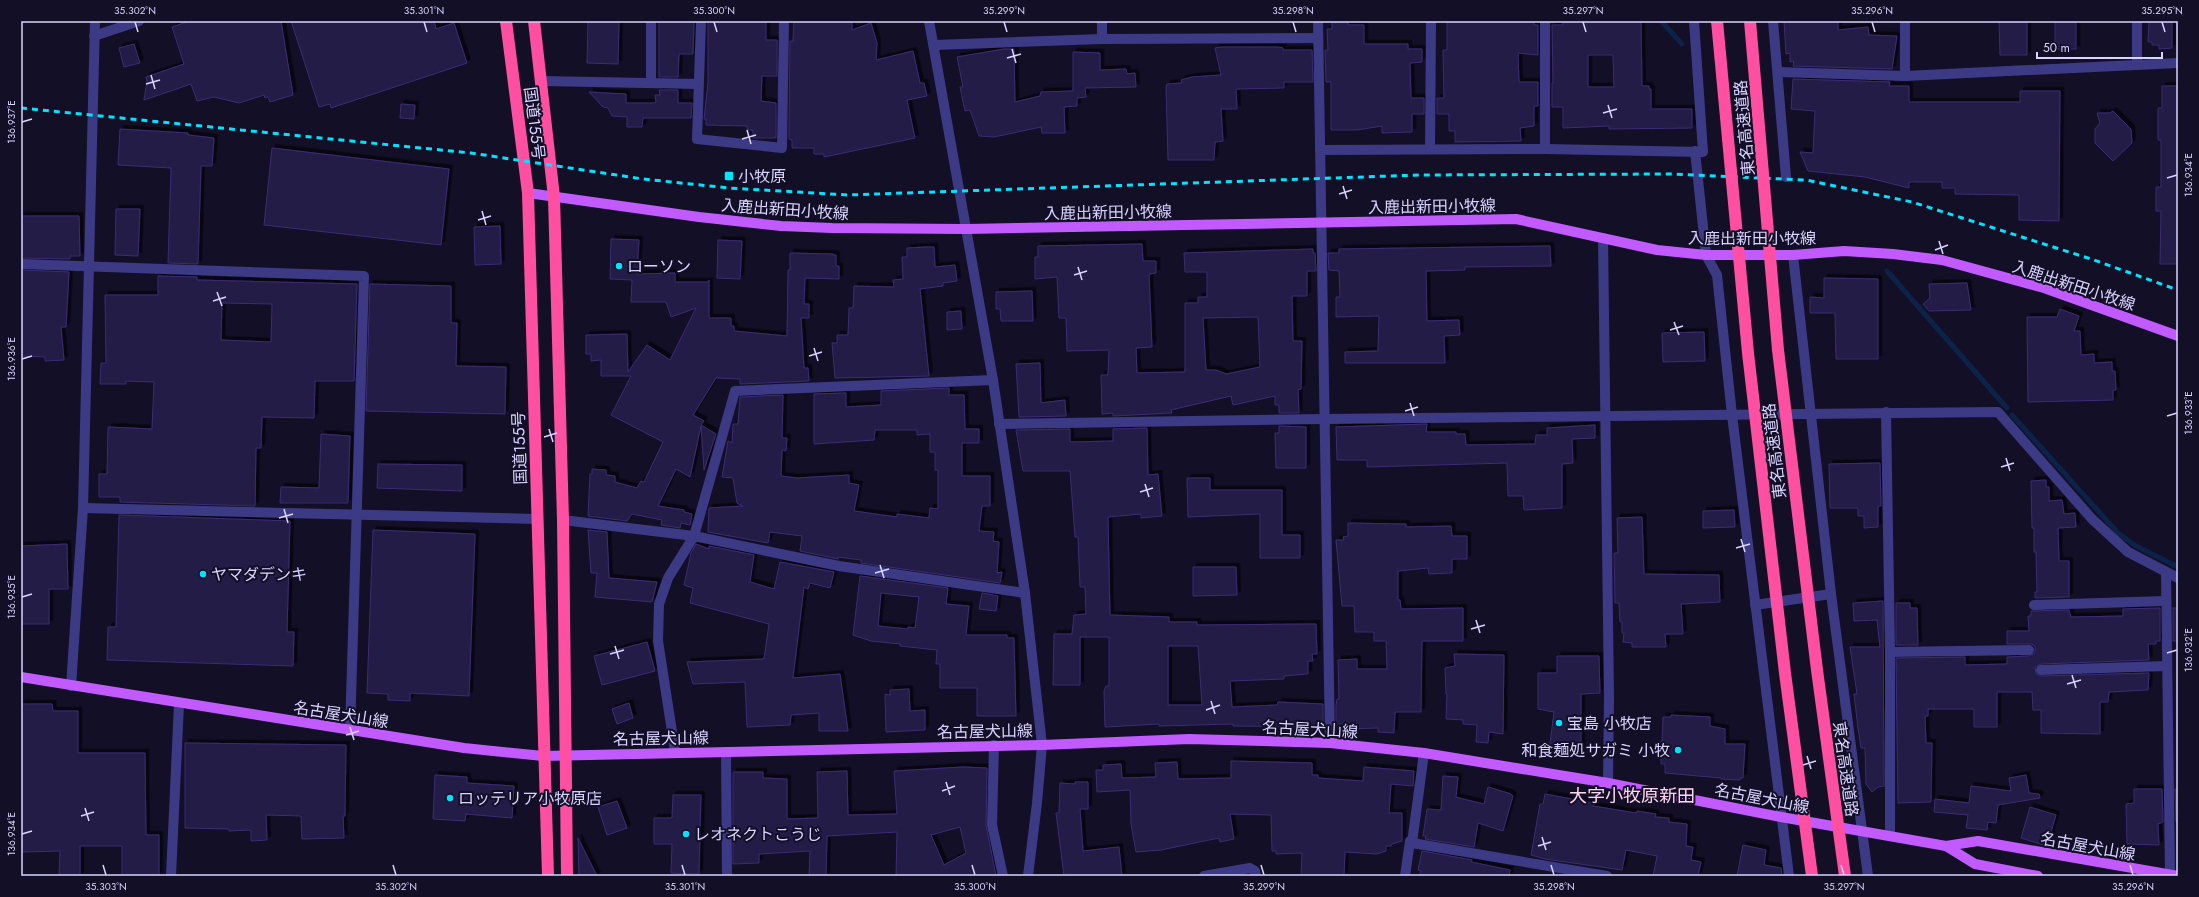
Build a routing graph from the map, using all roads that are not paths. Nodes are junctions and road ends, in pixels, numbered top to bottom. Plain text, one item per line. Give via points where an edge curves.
1 (94, 21) edge
2 (139, 21) edge
3 (506, 21) edge
4 (534, 21) edge
5 (651, 21) edge
6 (701, 21) edge
7 (784, 21) edge
8 (930, 21) edge
9 (1102, 21) edge
10 (1318, 21) edge
11 (1431, 21) edge
12 (1545, 21) edge
13 (1694, 21) edge
14 (1717, 21) edge
15 (1750, 21) edge
16 (1773, 21) edge
17 (1905, 21) edge
18 (2137, 21) edge
19 (94, 36) junction
20 (1318, 38) junction
21 (1102, 40) junction
22 (934, 45) junction
23 (2178, 63) edge
24 (2137, 64) junction
25 (1778, 72) junction
26 (1905, 76) junction
27 (542, 81) junction
28 (651, 83) junction
29 (698, 84) junction
30 (1430, 149) junction
31 (1544, 149) junction
32 (1320, 150) junction
33 (1695, 151) junction
34 (1786, 177) dead end
35 (528, 193) junction
36 (554, 197) junction
37 (1322, 223) junction
38 (967, 230) junction
39 (1603, 238) junction
40 (1706, 255) junction
41 (1793, 255) junction
42 (21, 264) edge
43 (89, 266) junction
44 (2178, 336) edge
45 (993, 380) junction
46 (1886, 412) junction
47 (1732, 415) junction
48 (1811, 415) junction
49 (1605, 416) junction
50 (1324, 419) junction
51 (999, 424) junction
52 (83, 508) junction
53 (357, 516) junction
54 (537, 519) junction
55 (562, 520) junction
56 (694, 536) junction
57 (2166, 572) junction
58 (2178, 578) edge
59 (1024, 593) junction
60 (1831, 594) junction
61 (2166, 601) junction
62 (1755, 605) junction
63 (2034, 605) dead end
64 (2029, 650) dead end
65 (1890, 652) junction
66 (2167, 666) junction
67 (2041, 670) dead end
68 (21, 677) edge
69 (71, 686) junction
70 (179, 704) junction
71 (350, 731) junction
72 (1330, 743) junction
73 (1042, 744) junction
74 (994, 745) junction
75 (675, 751) junction
76 (726, 753) junction
77 (1424, 753) junction
78 (565, 755) junction
79 (543, 756) junction
80 (1608, 783) junction
81 (1781, 818) junction
82 (1863, 831) junction
83 (1890, 836) junction
84 (1412, 843) junction
85 (1946, 846) junction
86 (2174, 875) edge
87 (171, 876) edge
88 (548, 876) edge
89 (567, 876) edge
90 (727, 876) edge
91 (1003, 876) edge
92 (1028, 876) edge
93 (1204, 876) edge
94 (1256, 876) edge
95 (1405, 876) edge
96 (1607, 876) edge
97 (1789, 876) edge
98 (1812, 876) edge
99 (1845, 876) edge
100 (1868, 876) edge
101 (2038, 876) edge

1 - 19 street
2 - 19 street
3 - 35 highway, 国道155号
4 - 27 highway, 国道155号
5 - 28 street
6 - 29 street
7 - 29 street via 782,148 697,139
8 - 22 street
9 - 21 street
10 - 20 street
11 - 30 street
12 - 31 street
13 - 33 street via 1703,152
14 - 98 highway, 東名高速道路, bridge via 1748,353 1785,673
15 - 99 highway, 東名高速道路, bridge via 1778,350
16 - 25 street
17 - 26 street
18 - 24 street
19 - 43 street
20 - 21 street
20 - 32 street
21 - 22 street
22 - 38 street
23 - 24 street
24 - 26 street
25 - 26 street
25 - 34 street
27 - 28 street
27 - 36 highway, 国道155号
28 - 29 street
30 - 31 street
30 - 32 street
31 - 33 street
32 - 37 street
33 - 40 street
35 - 36 main road, 入鹿出新田小牧線
35 - 54 highway, 国道155号
36 - 38 main road, 入鹿出新田小牧線 via 781,226
36 - 55 highway, 国道155号
37 - 38 main road, 入鹿出新田小牧線
37 - 39 main road, 入鹿出新田小牧線 via 1516,219
37 - 50 street
38 - 45 street
39 - 40 main road, 入鹿出新田小牧線 via 1657,250
39 - 49 street
40 - 41 main road, 入鹿出新田小牧線
40 - 47 street via 1717,275
41 - 44 main road, 入鹿出新田小牧線 via 1844,251 1942,260 2044,288
41 - 48 street
42 - 43 street
43 - 52 street
43 - 53 street via 364,276
45 - 51 street
45 - 56 street via 735,391
46 - 48 street
46 - 57 street via 1998,412 2092,519 2128,552
46 - 65 street
47 - 48 street
47 - 49 street
47 - 62 street
48 - 60 street
49 - 50 street
49 - 80 street
50 - 51 street
50 - 72 street
51 - 59 street
52 - 53 street
52 - 69 street
53 - 54 street
53 - 71 street
54 - 79 highway, 国道155号
55 - 56 street
55 - 78 highway, 国道155号
56 - 59 street via 840,566
56 - 75 street via 668,578 659,604 658,641
57 - 58 street
57 - 61 street
59 - 73 street
60 - 62 street
60 - 82 street
61 - 63 street
61 - 66 street
62 - 81 street
64 - 65 street
65 - 83 street
66 - 67 street
66 - 86 street
68 - 69 main road, 名古屋犬山線
69 - 70 main road, 名古屋犬山線
70 - 71 main road, 名古屋犬山線
70 - 87 street
71 - 79 main road, 名古屋犬山線 via 464,748
72 - 73 main road, 名古屋犬山線 via 1189,739
72 - 77 main road, 名古屋犬山線
73 - 74 main road, 名古屋犬山線
73 - 92 street
74 - 76 main road, 名古屋犬山線
74 - 91 street via 992,825
75 - 76 main road, 名古屋犬山線
75 - 78 main road, 名古屋犬山線
76 - 90 street
77 - 80 main road, 名古屋犬山線
77 - 84 street
78 - 79 main road, 名古屋犬山線
78 - 89 highway, 国道155号
79 - 88 highway, 国道155号
80 - 81 main road, 名古屋犬山線
81 - 82 main road, 名古屋犬山線
81 - 97 street
82 - 83 main road, 名古屋犬山線
82 - 100 street
83 - 85 main road, 名古屋犬山線
84 - 95 street via 1410,841
84 - 96 street
85 - 86 main road, 名古屋犬山線 via 1978,841
85 - 101 main road, 名古屋犬山線 via 1975,864
93 - 94 street via 1250,868 1255,871

